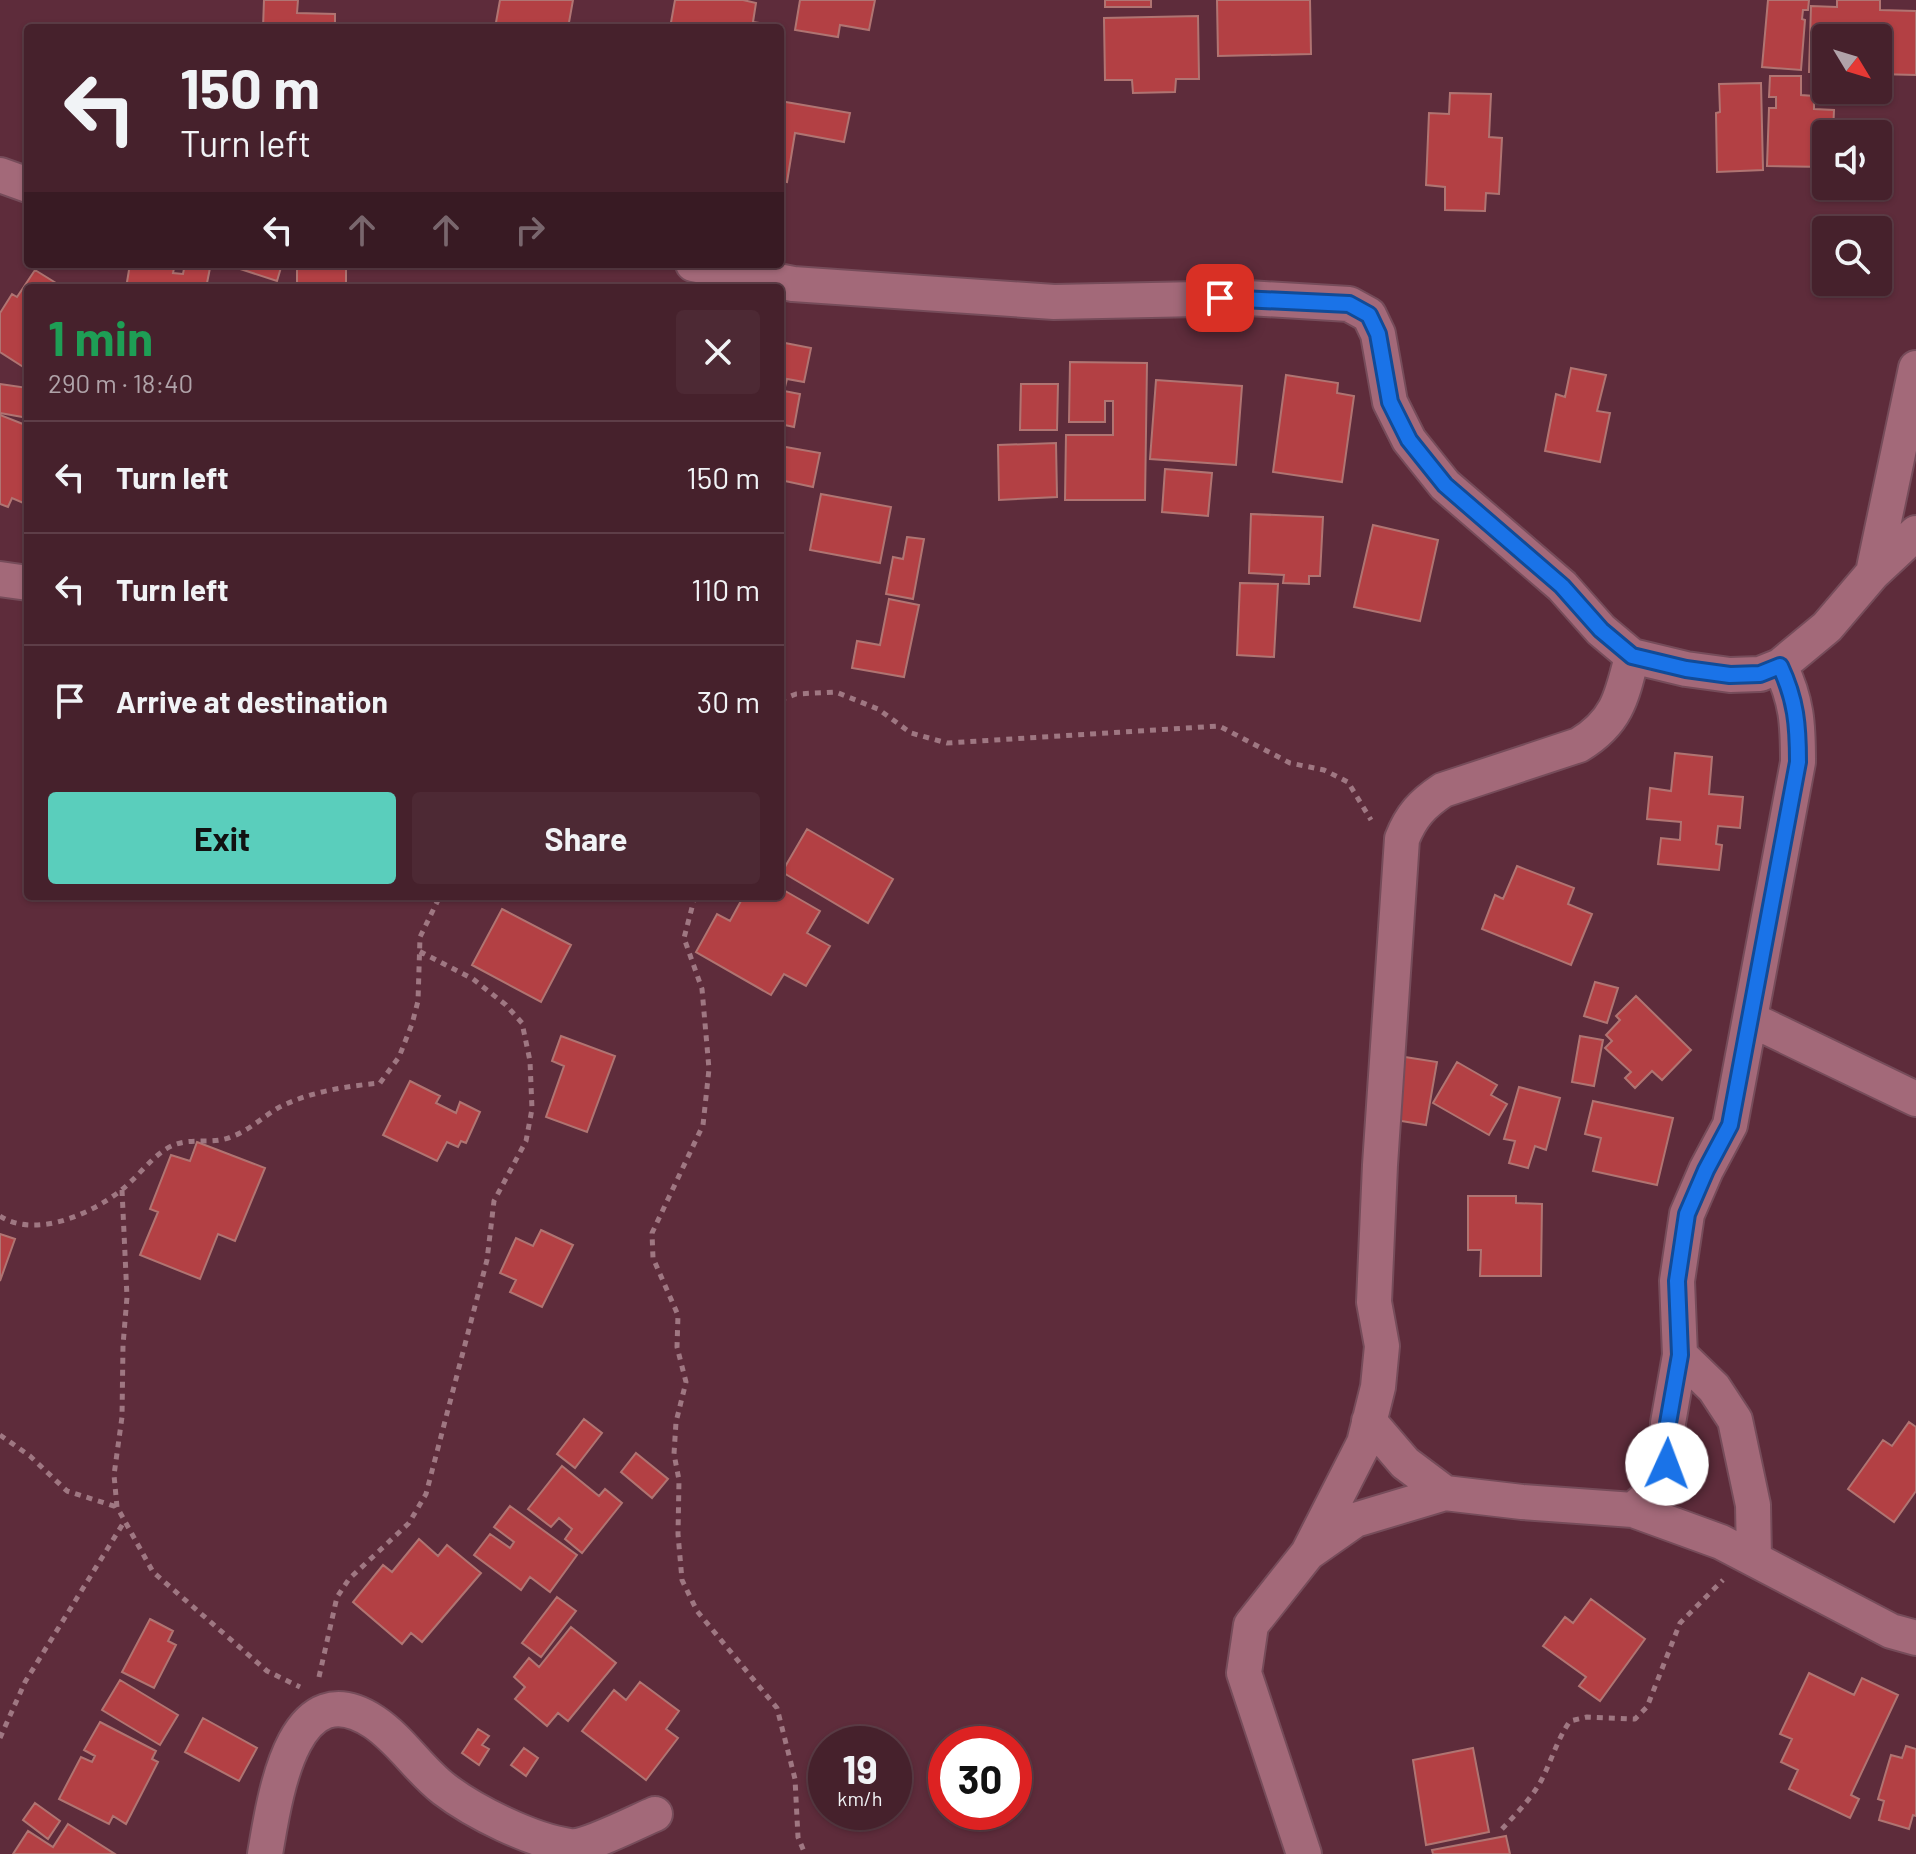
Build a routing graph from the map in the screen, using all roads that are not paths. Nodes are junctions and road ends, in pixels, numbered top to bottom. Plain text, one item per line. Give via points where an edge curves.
1 (0, 175) edge
2 (24, 184) edge
3 (713, 268) edge
4 (1916, 368) edge
5 (1916, 533) edge
6 (1873, 573) junction
7 (0, 579) edge
8 (24, 582) edge
9 (1632, 656) junction
10 (1780, 666) junction
11 (1752, 1020) junction
12 (1916, 1099) edge
13 (1680, 1355) junction
14 (1369, 1421) junction
15 (1445, 1493) junction
16 (1633, 1510) junction
17 (1308, 1553) junction
18 (1748, 1555) junction
19 (1916, 1638) edge
20 (655, 1814) dead end
21 (265, 1854) edge
22 (1304, 1854) edge

1 - 2 street
3 - 9 street via 793,284 1054,302 1248,298 1349,304 1369,315 1378,334 1390,402 1409,440 1445,485 1562,586
4 - 6 street
5 - 6 street
6 - 10 street via 1827,627
7 - 8 street
9 - 10 street via 1730,675 1760,674
9 - 14 street via 1622,695 1599,733 1579,745 1443,790 1424,802 1402,839 1374,1302 1382,1346
10 - 11 street via 1793,693 1798,762
11 - 12 street
11 - 13 street via 1730,1125 1687,1214 1677,1281
13 - 16 street via 1667,1464 1658,1488
13 - 18 street via 1714,1388 1735,1420 1753,1505
14 - 15 street via 1405,1463
14 - 17 street via 1364,1443
15 - 16 street
15 - 17 street via 1355,1520
16 - 18 street
17 - 22 street via 1251,1625 1244,1673
18 - 19 street via 1891,1631
20 - 21 street via 573,1847 526,1833 478,1813 442,1788 374,1723 351,1711 312,1707 275,1797

